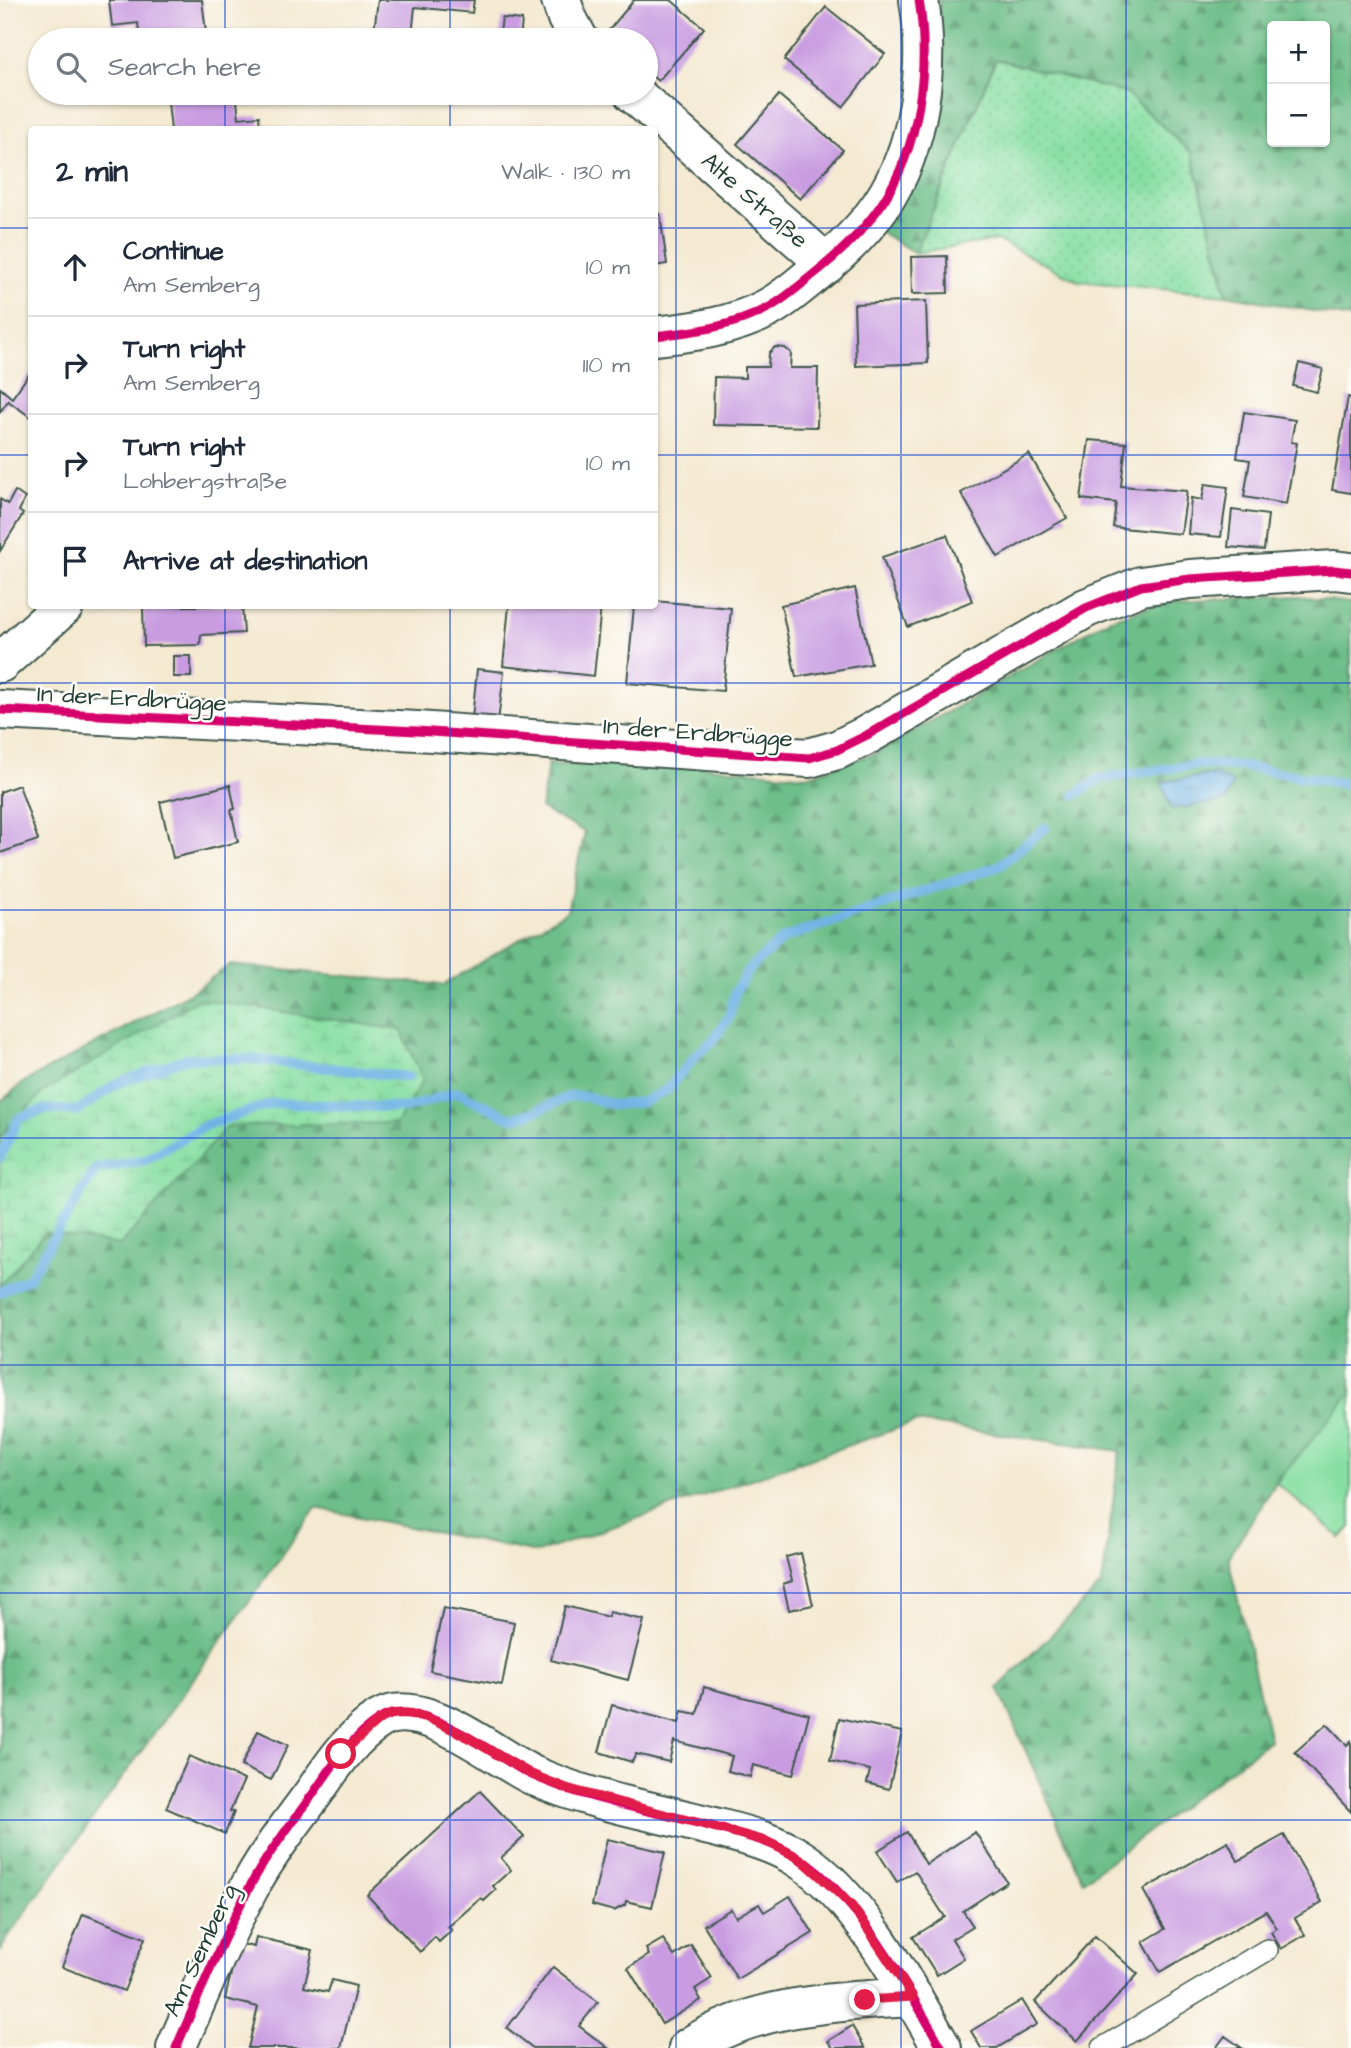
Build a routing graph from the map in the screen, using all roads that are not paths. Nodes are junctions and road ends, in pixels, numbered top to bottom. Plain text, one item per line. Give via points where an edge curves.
1 (561, 0) edge
2 (919, 0) edge
3 (572, 28) edge
4 (646, 105) edge
5 (827, 264) junction
6 (658, 335) edge
7 (1351, 572) edge
8 (61, 609) edge
9 (0, 663) edge
10 (0, 710) edge
11 (1267, 1951) dead end
12 (913, 1997) junction
13 (176, 2048) edge
14 (688, 2048) edge
15 (942, 2048) edge
16 (1103, 2048) edge

1 - 3 street
2 - 5 street via 922,70 918,111 906,153 882,203
4 - 5 street, Alte Straße
5 - 6 street, Alte Straße via 768,308 723,326
7 - 10 street, In der Erdbrügge via 1190,579 1141,586 1086,608 847,745 809,758
8 - 9 street
11 - 16 lane
12 - 13 street, Am Semberg via 852,1906 801,1859 766,1841 528,1779 462,1734 406,1713 379,1720 341,1754 249,1888
12 - 14 street via 754,2017
12 - 15 street, Am Semberg

